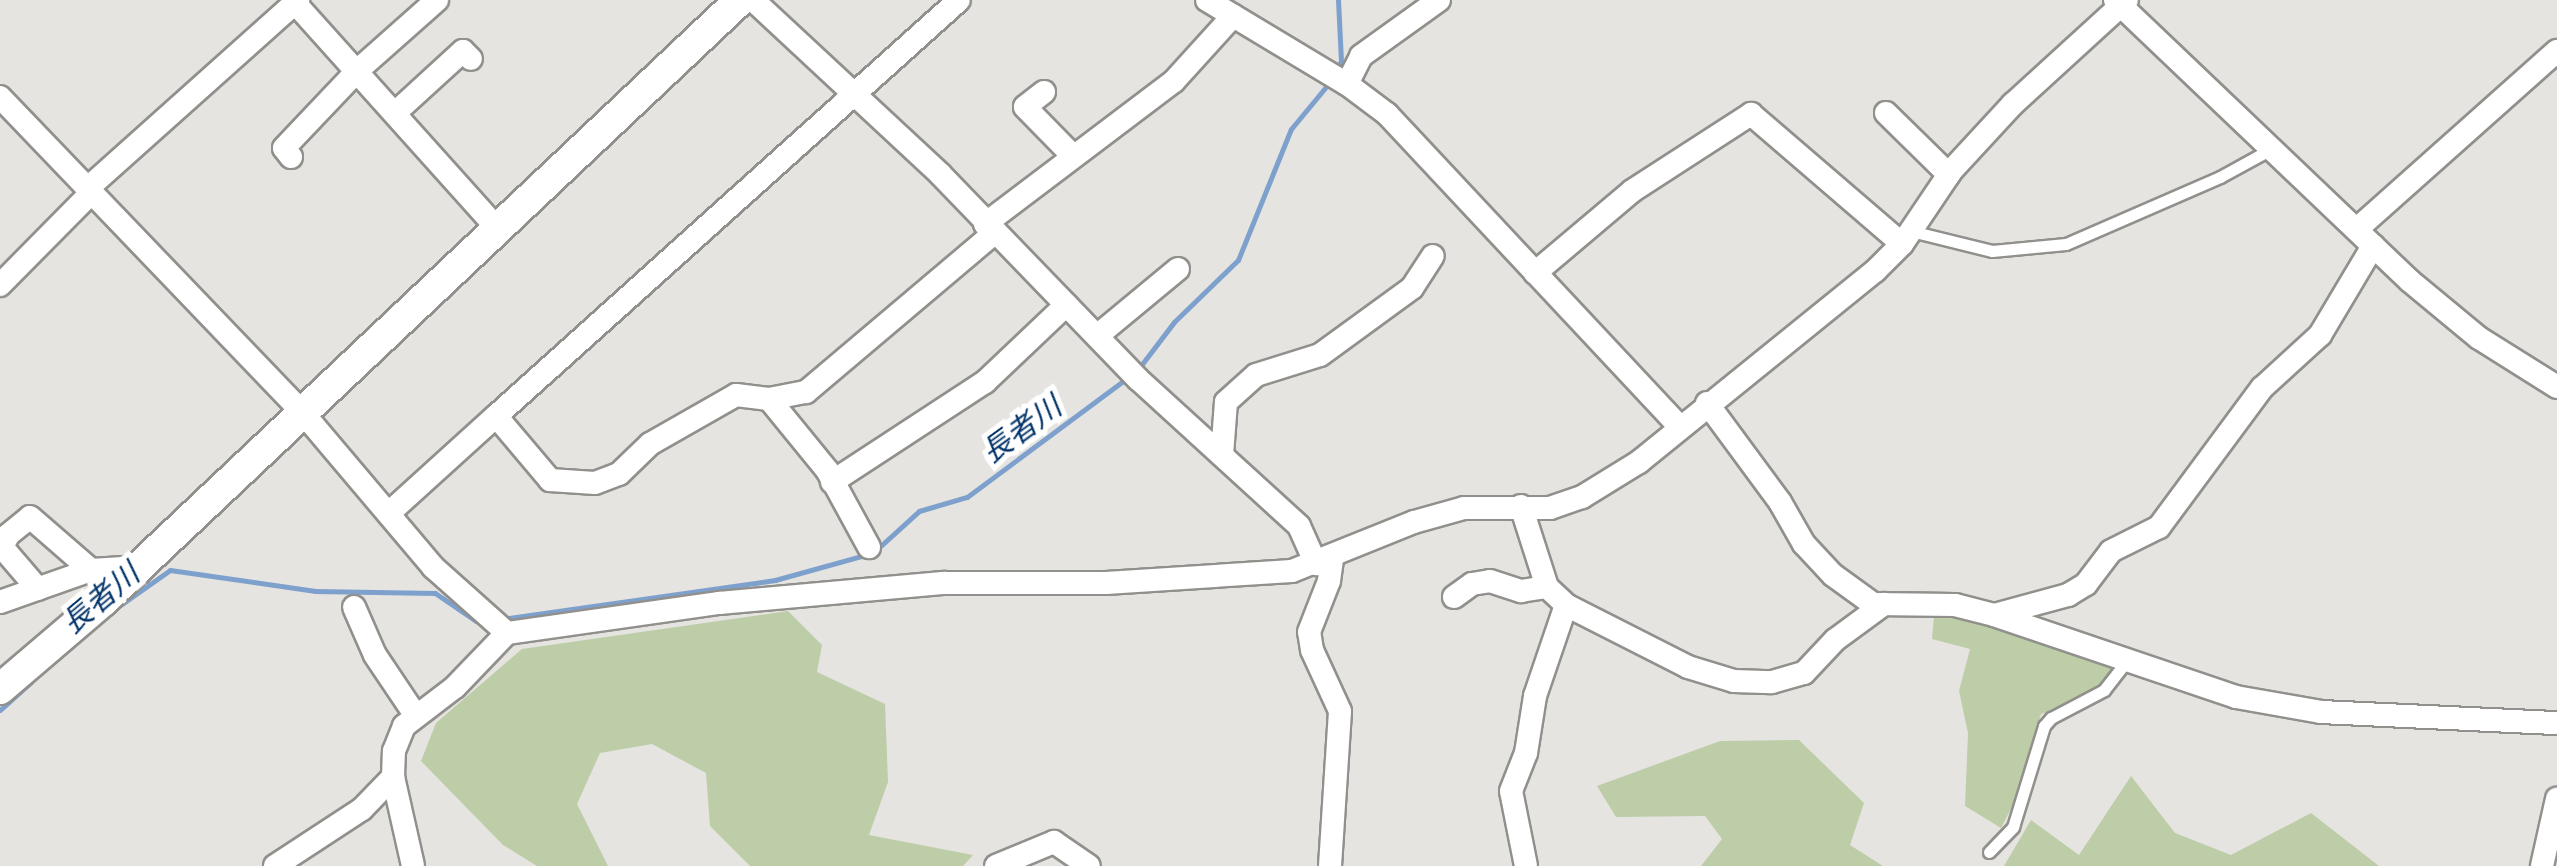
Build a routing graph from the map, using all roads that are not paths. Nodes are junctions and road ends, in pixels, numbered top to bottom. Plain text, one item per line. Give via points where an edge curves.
1 (437, 0) edge
2 (740, 0) edge
3 (753, 0) edge
4 (959, 0) edge
5 (1208, 0) edge
6 (1438, 0) edge
7 (297, 1) edge
8 (2121, 2) edge
9 (1232, 16) junction
10 (2557, 51) edge
11 (471, 59) dead end
12 (356, 71) junction
13 (1338, 79) junction
14 (1044, 92) dead end
15 (0, 96) edge
16 (854, 96) junction
17 (395, 114) junction
18 (1886, 114) dead end
19 (2272, 148) junction
20 (1072, 156) junction
21 (291, 157) dead end
22 (1948, 175) junction
23 (90, 190) junction
24 (498, 228) junction
25 (989, 228) junction
26 (1906, 238) junction
27 (2365, 238) junction
28 (1433, 256) dead end
29 (1178, 269) dead end
30 (1535, 272) junction
31 (0, 285) edge
32 (1066, 304) junction
33 (1097, 336) junction
34 (2557, 387) edge
35 (769, 400) junction
36 (1707, 403) junction
37 (303, 413) junction
38 (496, 416) junction
39 (1678, 426) junction
40 (1222, 455) junction
41 (832, 482) junction
42 (1521, 506) junction
43 (388, 512) junction
44 (868, 547) dead end
45 (1324, 561) junction
46 (139, 567) junction
47 (91, 570) junction
48 (1548, 587) junction
49 (38, 590) junction
50 (1454, 597) dead end
51 (0, 602) edge
52 (1884, 604) junction
53 (1566, 605) junction
54 (354, 607) dead end
55 (1994, 615) junction
56 (507, 633) junction
57 (2126, 662) junction
58 (0, 689) edge
59 (416, 716) junction
60 (2557, 723) edge
61 (393, 777) junction
62 (2557, 800) edge
63 (1989, 852) dead end
64 (276, 866) edge
65 (413, 866) edge
66 (996, 866) edge
67 (1089, 866) edge
68 (1330, 866) edge
69 (1526, 866) edge
70 (2542, 866) edge

1 - 12 street
2 - 24 street
3 - 16 street
4 - 16 street
5 - 9 street
6 - 13 street
7 - 12 street
7 - 23 street
8 - 19 street
8 - 22 street
9 - 13 street
9 - 20 street via 1174,81
10 - 27 street
11 - 17 street via 463,51
12 - 17 street
12 - 21 street via 284,148
13 - 30 street via 1387,114
14 - 20 street via 1026,107
15 - 23 street
16 - 25 street
16 - 38 street
17 - 24 street
18 - 22 street
19 - 26 lane via 2066,244 1992,251
19 - 27 street
20 - 25 street
22 - 26 street
23 - 31 street
23 - 37 street
24 - 37 street
25 - 32 street
25 - 35 street via 806,392
26 - 30 street via 1750,114 1632,192
26 - 36 street via 1875,271
27 - 34 street via 2479,338
27 - 55 street via 2320,335 2262,388 2159,527 2111,551 2086,584 2068,595
28 - 40 street via 1412,288 1320,355 1256,374 1226,402
29 - 33 street
30 - 39 street
32 - 33 street
32 - 41 street via 986,382
33 - 40 street
35 - 38 street via 736,395 650,444 619,474 595,483 550,480
35 - 41 street
36 - 39 street
36 - 52 street via 1804,544 1833,575 1873,604
37 - 43 street
37 - 46 street
38 - 43 street
39 - 42 street via 1638,462 1582,497 1550,508
40 - 45 street via 1298,526
41 - 44 street
42 - 45 street via 1464,508
42 - 48 street
43 - 56 street via 434,567
45 - 56 street via 1292,571 1189,580 945,583 795,595
45 - 68 street via 1329,581 1309,632 1340,711
46 - 47 street
46 - 58 street
47 - 49 street
47 - 49 street via 30,517 2,548
48 - 50 street via 1521,591 1490,582 1472,584
48 - 53 street
49 - 51 street
52 - 53 street via 1804,673 1772,682 1734,681 1688,667
52 - 55 street via 1955,604
53 - 69 street via 1510,791
54 - 59 street via 374,655
55 - 57 street
56 - 59 street
57 - 60 street via 2236,697 2322,712
57 - 63 lane via 2104,690 2044,726 2013,827
59 - 61 street via 394,751
61 - 64 street via 362,809
61 - 65 street
62 - 70 street
66 - 67 street via 1054,842

